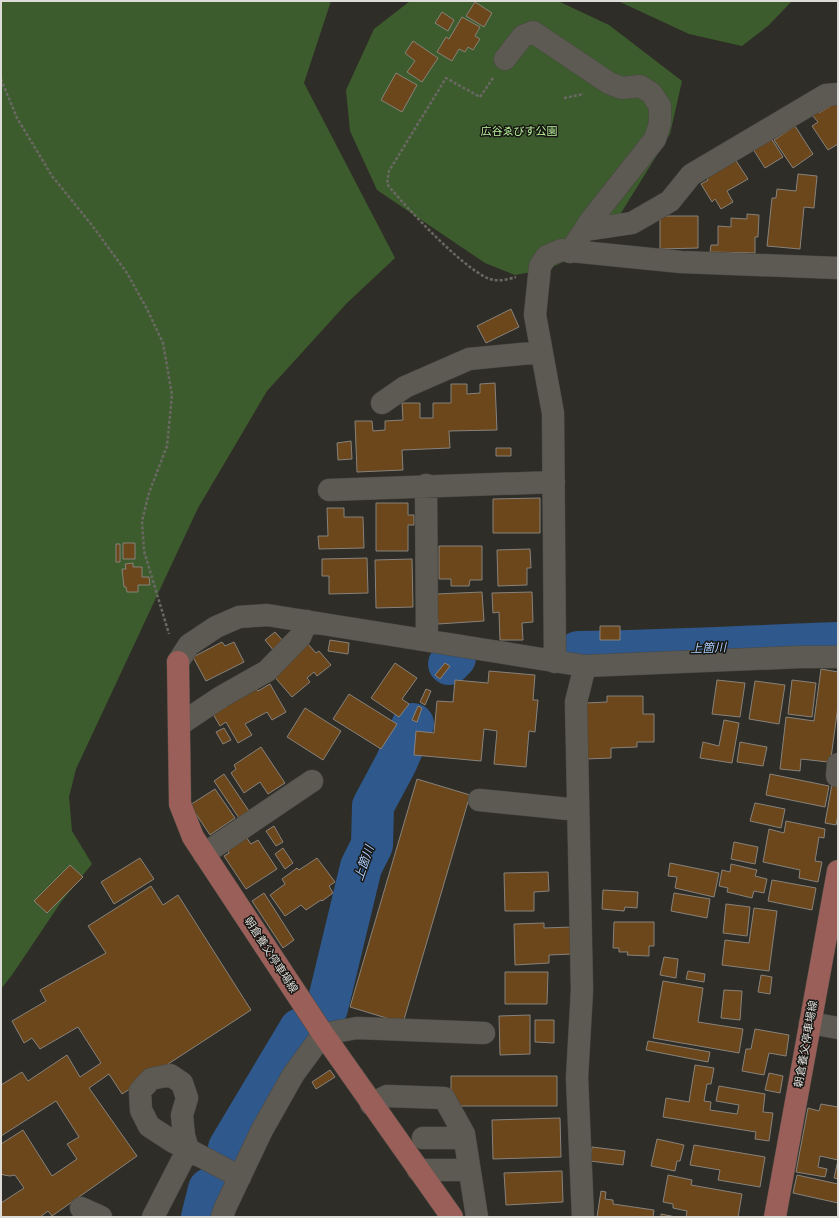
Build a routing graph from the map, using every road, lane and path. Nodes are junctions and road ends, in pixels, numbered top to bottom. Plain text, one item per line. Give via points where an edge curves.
1 (505, 60) joint
2 (1, 79) edge
3 (838, 94) edge
4 (585, 230) junction
5 (570, 252) junction
6 (540, 266) junction
7 (838, 268) edge
8 (541, 352) junction
9 (382, 403) dead end
10 (554, 482) junction
11 (426, 486) junction
12 (329, 490) dead end
13 (307, 621) junction
14 (427, 640) junction
15 (838, 657) edge
16 (178, 662) junction
17 (555, 662) junction
18 (585, 666) junction
19 (179, 725) junction
20 (312, 781) dead end
21 (479, 800) dead end
22 (578, 810) junction
23 (204, 854) junction
24 (838, 871) edge
25 (810, 1023) junction
26 (838, 1028) edge
27 (484, 1033) dead end
28 (323, 1034) junction
29 (371, 1104) junction
30 (423, 1138) dead end
31 (464, 1138) junction
32 (418, 1170) junction
33 (469, 1170) junction
34 (240, 1177) junction
35 (81, 1208) dead end
36 (101, 1217) edge
37 (153, 1217) edge
38 (222, 1217) edge
39 (452, 1217) edge
40 (477, 1217) edge
41 (583, 1217) edge
42 (775, 1217) edge

1 - 4 street via 523,36 533,32 609,83 622,88 640,86 651,93 660,106 660,123 655,139
1 - 6 path via 480,97 446,78 389,171 387,184 450,251 478,274 494,280 513,278
2 - 16 path via 17,118 52,176 127,273 163,343 172,395 167,446 142,521 144,551
3 - 4 street via 826,95 691,175 670,201 632,223
4 - 5 street
5 - 6 street via 561,250 547,256
5 - 7 street via 681,262
6 - 8 street via 535,315
8 - 9 street via 469,359 405,387
8 - 10 street via 553,413
10 - 11 street
10 - 17 street
11 - 12 street
11 - 14 street
13 - 14 street
13 - 16 street via 267,615 239,617 216,627 188,645
13 - 19 street via 300,637 266,670
14 - 17 street
15 - 18 street
16 - 19 main road, 朝倉養父停車場線
17 - 18 street
18 - 22 street via 576,702
19 - 23 main road, 朝倉養父停車場線 via 180,804 193,837
20 - 23 street
21 - 22 street
22 - 41 street via 582,990 577,1078
23 - 28 main road, 朝倉養父停車場線
24 - 25 main road, 朝倉養父停車場線
25 - 26 street
25 - 42 main road, 朝倉養父停車場線
27 - 28 street via 357,1028
28 - 29 main road, 朝倉養父停車場線
28 - 34 street via 293,1076 262,1130
29 - 31 street via 387,1096 444,1098
29 - 32 main road, 朝倉養父停車場線
30 - 31 street
31 - 33 street
32 - 33 street
32 - 39 main road, 朝倉養父停車場線
33 - 40 street
34 - 37 street via 188,1149
34 - 38 street
35 - 36 street

